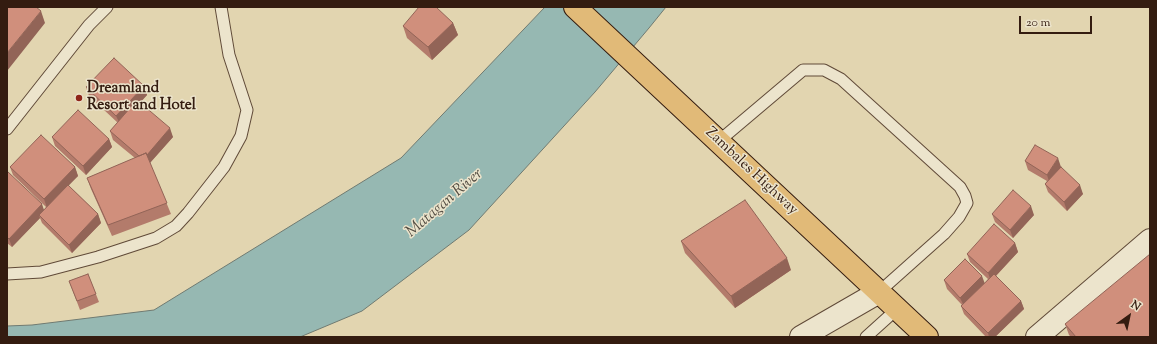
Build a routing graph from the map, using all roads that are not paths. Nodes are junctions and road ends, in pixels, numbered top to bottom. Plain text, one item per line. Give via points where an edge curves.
1 (107, 7) edge
2 (221, 7) edge
3 (575, 7) edge
4 (7, 128) edge
5 (719, 141) junction
6 (1150, 240) edge
7 (7, 274) edge
8 (879, 292) junction
9 (897, 309) junction
10 (801, 337) edge
11 (866, 337) edge
12 (926, 337) edge
13 (1037, 337) edge

1 - 4 lane via 89,25
2 - 7 lane via 229,55 247,110 241,136 224,167 188,213 176,226 156,238 41,272
3 - 5 main road, Zambales Highway
5 - 8 main road, Zambales Highway
5 - 8 lane via 803,70 824,70 841,79 960,187 967,203 959,217 944,234
6 - 13 street
8 - 9 main road, Zambales Highway
8 - 10 street
9 - 11 lane
9 - 12 main road, Zambales Highway

